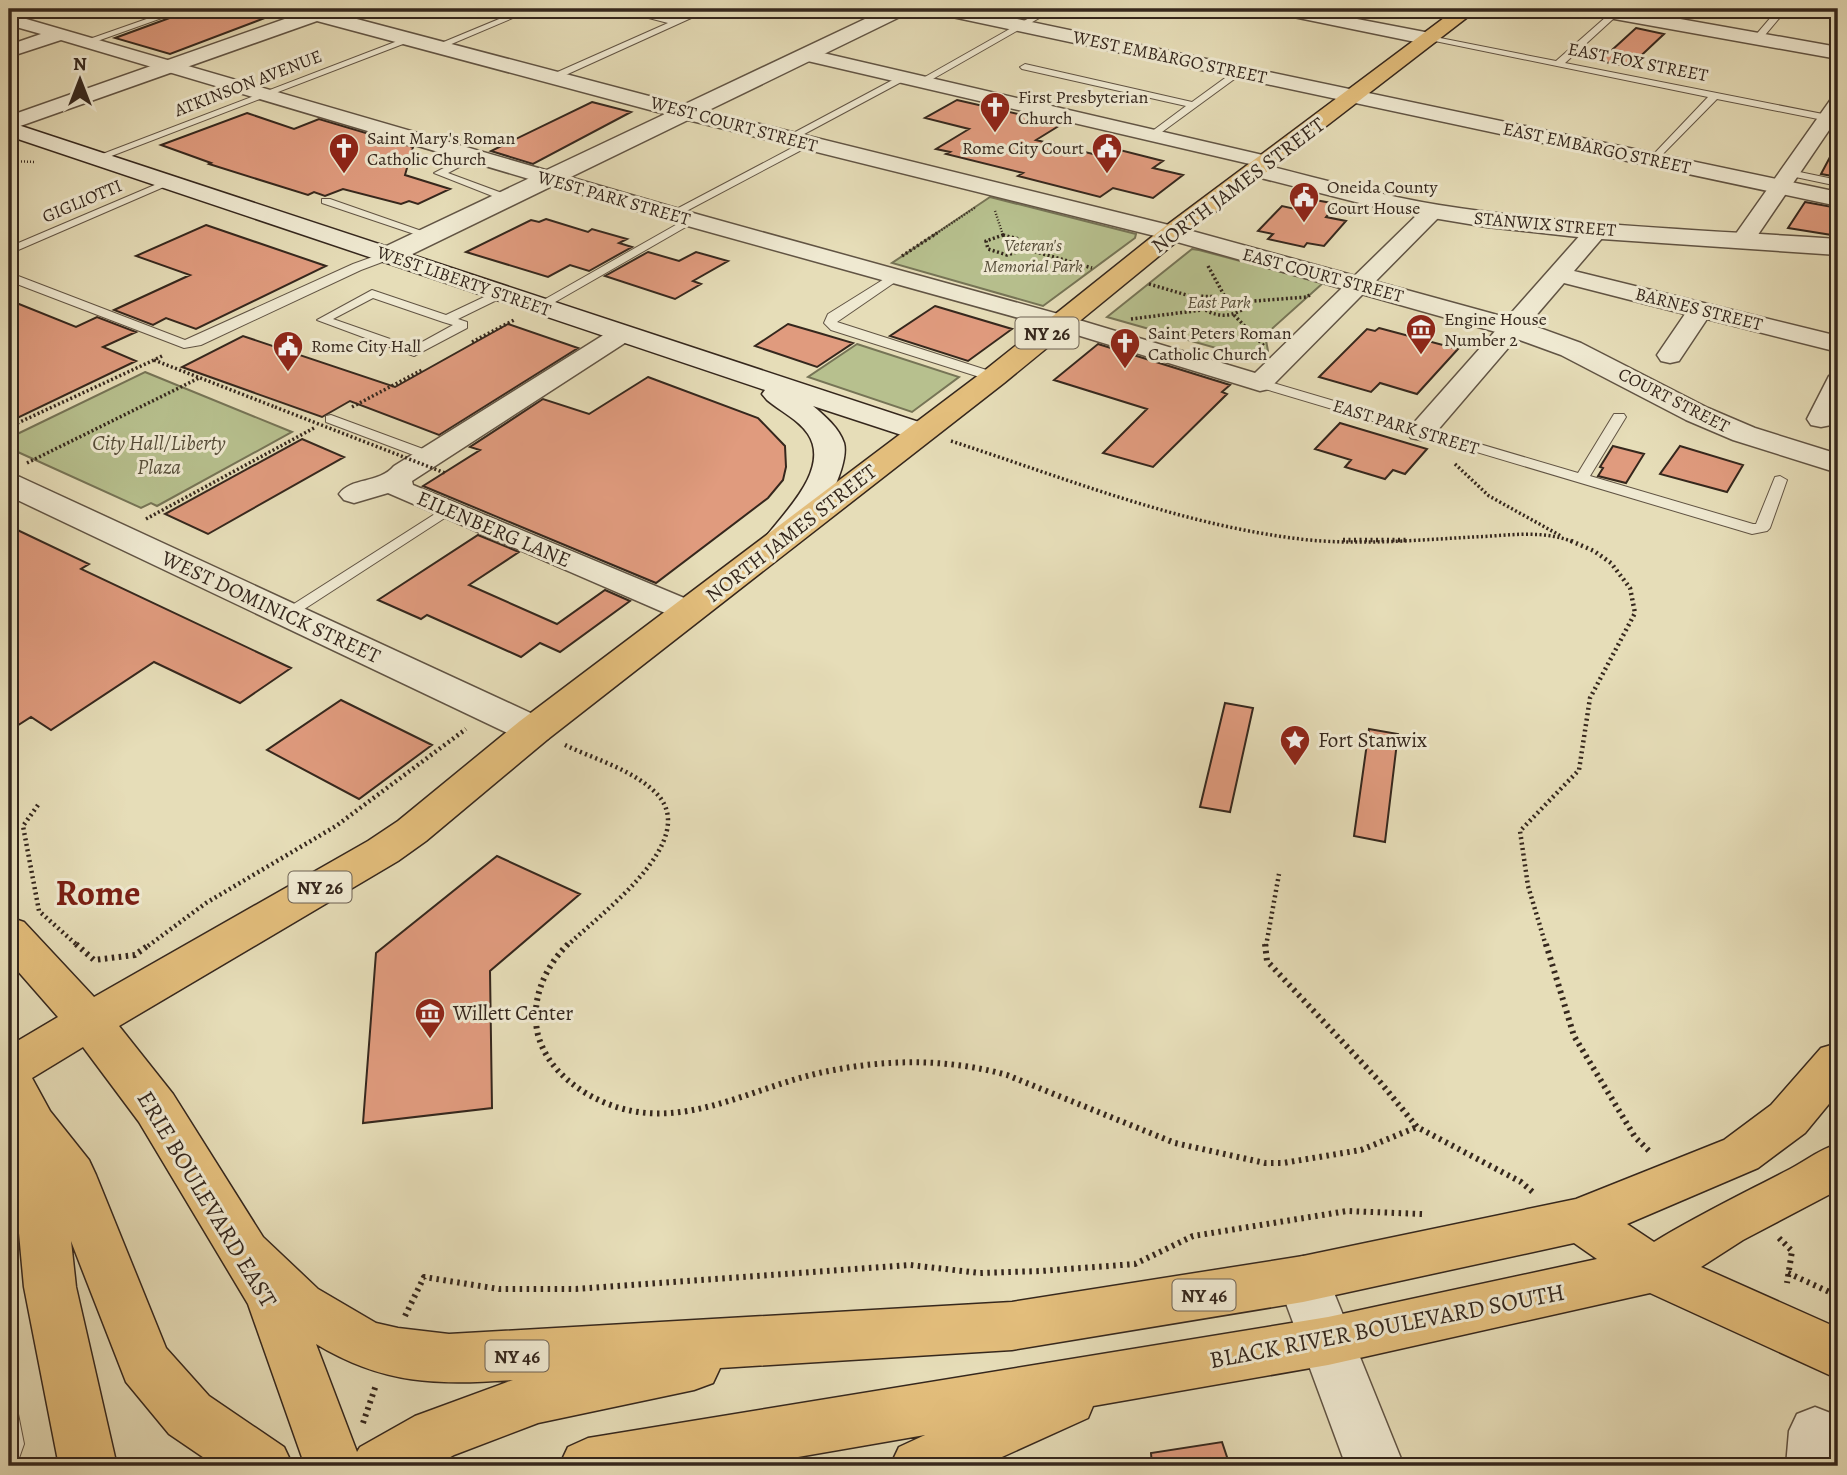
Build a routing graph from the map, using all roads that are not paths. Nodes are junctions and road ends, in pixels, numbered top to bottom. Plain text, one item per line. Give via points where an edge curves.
1 (183, 9) edge
2 (530, 9) edge
3 (618, 9) edge
4 (707, 9) edge
5 (901, 9) edge
6 (943, 9) edge
7 (1051, 9) edge
8 (1279, 9) edge
9 (1468, 9) edge
10 (1592, 9) edge
11 (1783, 9) edge
12 (315, 10) edge
13 (1309, 11) edge
14 (1618, 11) edge
15 (9, 19) edge
16 (676, 22) junction
17 (1020, 26) junction
18 (61, 34) junction
19 (411, 39) junction
20 (1430, 39) junction
21 (1757, 39) junction
22 (86, 42) junction
23 (439, 46) junction
24 (9, 51) edge
25 (1838, 53) edge
26 (806, 55) junction
27 (170, 65) junction
28 (1558, 65) junction
29 (1025, 67) dead end
30 (1238, 72) junction
31 (556, 76) junction
32 (911, 80) junction
33 (267, 95) junction
34 (1356, 95) junction
35 (1714, 95) junction
36 (1192, 105) junction
37 (684, 112) junction
38 (1835, 114) edge
39 (9, 123) edge
40 (9, 129) edge
41 (1151, 136) junction
42 (798, 141) junction
43 (475, 156) junction
44 (97, 158) junction
45 (1654, 160) junction
46 (1261, 166) junction
47 (549, 179) junction
48 (1785, 180) junction
49 (168, 183) junction
50 (1835, 190) edge
51 (509, 199) junction
52 (326, 201) dead end
53 (1434, 211) junction
54 (682, 217) junction
55 (1598, 229) junction
56 (1172, 233) junction
57 (430, 236) junction
58 (1743, 240) junction
59 (1838, 247) edge
60 (9, 251) edge
61 (389, 255) junction
62 (894, 269) junction
63 (1559, 275) junction
64 (9, 277) edge
65 (1361, 285) junction
66 (501, 293) junction
67 (539, 306) junction
68 (1700, 310) junction
69 (447, 319) junction
70 (1060, 322) junction
71 (1513, 328) junction
72 (622, 334) junction
73 (1838, 344) edge
74 (1670, 355) dead end
75 (994, 377) junction
76 (755, 378) junction
77 (1838, 382) edge
78 (1260, 383) junction
79 (1619, 417) dead end
80 (331, 419) dead end
81 (1821, 419) dead end
82 (920, 432) junction
83 (1421, 432) junction
84 (1783, 448) junction
85 (1838, 453) edge
86 (437, 464) junction
87 (1838, 464) edge
88 (14, 475) edge
89 (1581, 480) junction
90 (1780, 480) dead end
91 (397, 481) junction
92 (354, 495) dead end
93 (449, 509) junction
94 (779, 542) junction
95 (690, 612) junction
96 (286, 614) junction
97 (534, 730) junction
98 (9, 933) edge
99 (89, 1021) junction
100 (1838, 1061) edge
101 (9, 1068) edge
102 (9, 1080) edge
103 (33, 1125) junction
104 (1838, 1164) edge
105 (1581, 1220) junction
106 (245, 1252) junction
107 (1653, 1270) junction
108 (1303, 1279) junction
109 (823, 1339) junction
110 (1328, 1341) junction
111 (1838, 1354) edge
112 (1120, 1377) junction
113 (9, 1423) edge
114 (9, 1452) edge
115 (348, 1464) edge
116 (88, 1466) edge
117 (264, 1466) edge
118 (588, 1466) edge
119 (919, 1466) edge
120 (1375, 1466) edge

1 - 22 lane
2 - 23 lane
3 - 16 lane
4 - 16 lane
5 - 26 street
6 - 17 street, WEST EMBARGO STREET
7 - 17 lane
8 - 13 street
9 - 20 main road, NORTH JAMES STREET / NY 26
10 - 14 street
11 - 21 lane
12 - 19 street, WEST COURT STREET
12 - 27 street
13 - 20 street
14 - 21 street
14 - 28 lane
15 - 18 street, WEST PARK STREET
16 - 31 lane
17 - 30 street, WEST EMBARGO STREET
17 - 32 lane
18 - 22 street, WEST PARK STREET
18 - 24 street
19 - 23 street, WEST COURT STREET
19 - 33 lane, ATKINSON AVENUE
20 - 28 lane, EAST FOX STREET
20 - 34 main road, NORTH JAMES STREET / NY 26
21 - 25 street
22 - 27 street, WEST PARK STREET
23 - 31 street, WEST COURT STREET
26 - 32 street
26 - 37 street
27 - 33 street, WEST PARK STREET
27 - 39 street
28 - 35 lane, EAST FOX STREET
29 - 36 lane
30 - 34 street, WEST EMBARGO STREET
30 - 36 lane
31 - 37 street, WEST COURT STREET
32 - 41 street
32 - 42 lane
33 - 43 street, WEST PARK STREET
33 - 44 lane, ATKINSON AVENUE
34 - 45 street, EAST EMBARGO STREET
34 - 46 main road, NORTH JAMES STREET / NY 26
35 - 38 lane, EAST FOX STREET
35 - 45 lane
36 - 41 lane
37 - 42 street, WEST COURT STREET
37 - 47 street
38 - 48 street
40 - 44 street, WEST LIBERTY STREET
41 - 46 street
42 - 54 lane
42 - 56 street, WEST COURT STREET
43 - 47 street, WEST PARK STREET
43 - 51 lane via 439,173
44 - 49 street, WEST LIBERTY STREET
45 - 48 street, EAST EMBARGO STREET
46 - 53 street, STANWIX STREET
46 - 56 main road, NORTH JAMES STREET / NY 26
47 - 51 street
47 - 54 street, WEST PARK STREET
48 - 50 street, EAST EMBARGO STREET
48 - 58 street
49 - 60 lane, GIGLIOTTI
49 - 61 street, WEST LIBERTY STREET
51 - 57 street
52 - 57 lane
53 - 55 street, STANWIX STREET
53 - 65 street
54 - 62 street, WEST PARK STREET
54 - 67 lane
55 - 58 street, STANWIX STREET
55 - 63 street
56 - 65 street, EAST COURT STREET
56 - 70 main road, NORTH JAMES STREET / NY 26
57 - 61 street
58 - 59 street, STANWIX STREET
61 - 64 lane via 184,344
61 - 66 street, WEST LIBERTY STREET
62 - 70 street, WEST PARK STREET
62 - 75 lane via 830,323
63 - 68 street, BARNES STREET
63 - 71 street
65 - 71 street, EAST COURT STREET
65 - 78 street
66 - 67 street, WEST LIBERTY STREET
66 - 69 lane
67 - 72 street, WEST LIBERTY STREET
68 - 73 street, BARNES STREET
68 - 74 street
69 - 69 lane via 372,294 323,320 414,352 463,325
70 - 75 main road, NORTH JAMES STREET / NY 26
70 - 78 street, EAST PARK STREET
71 - 83 street
71 - 84 street, COURT STREET via 1571,349 1697,414
72 - 76 street, WEST LIBERTY STREET
72 - 86 street, EILENBERG LANE
75 - 82 main road, NORTH JAMES STREET / NY 26
76 - 82 street, WEST LIBERTY STREET
76 - 94 street via 822,430 829,449 827,476
77 - 81 street
78 - 83 lane, EAST PARK STREET
79 - 89 lane
80 - 86 lane
82 - 94 main road, NORTH JAMES STREET / NY 26
83 - 89 lane, EAST PARK STREET
84 - 85 street
84 - 87 street, COURT STREET
86 - 91 street, EILENBERG LANE via 404,472
88 - 96 street, WEST DOMINICK STREET
89 - 90 lane, EAST PARK STREET via 1752,529 1762,528
91 - 92 street
91 - 93 street, EILENBERG LANE via 400,490
93 - 95 street, EILENBERG LANE
93 - 96 lane
94 - 95 main road, NORTH JAMES STREET / NY 26
95 - 97 main road, NORTH JAMES STREET / NY 26
96 - 97 street, WEST DOMINICK STREET
97 - 99 main road, NORTH JAMES STREET / NY 26 via 383,852
98 - 99 main road, ERIE BOULEVARD EAST
99 - 101 main road, NY 26
99 - 106 main road, ERIE BOULEVARD EAST via 156,1108
100 - 105 main road, NY 46 via 1788,1119 1741,1154
102 - 103 main road
103 - 116 main road via 50,1287
103 - 117 main road via 71,1175 145,1364 189,1415
104 - 107 main road, BLACK RIVER BOULEVARD SOUTH
105 - 107 main road
105 - 108 main road, NY 46
106 - 109 main road, NY 46 via 299,1306 364,1344 389,1350 449,1359
106 - 115 main road, ERIE BOULEVARD EAST via 271,1295
107 - 110 main road, BLACK RIVER BOULEVARD SOUTH
107 - 111 main road
108 - 109 main road, NY 46 via 1012,1326
108 - 110 street
109 - 115 main road via 538,1397
110 - 112 main road, BLACK RIVER BOULEVARD SOUTH
110 - 120 street
112 - 118 main road
112 - 119 main road
113 - 114 lane

